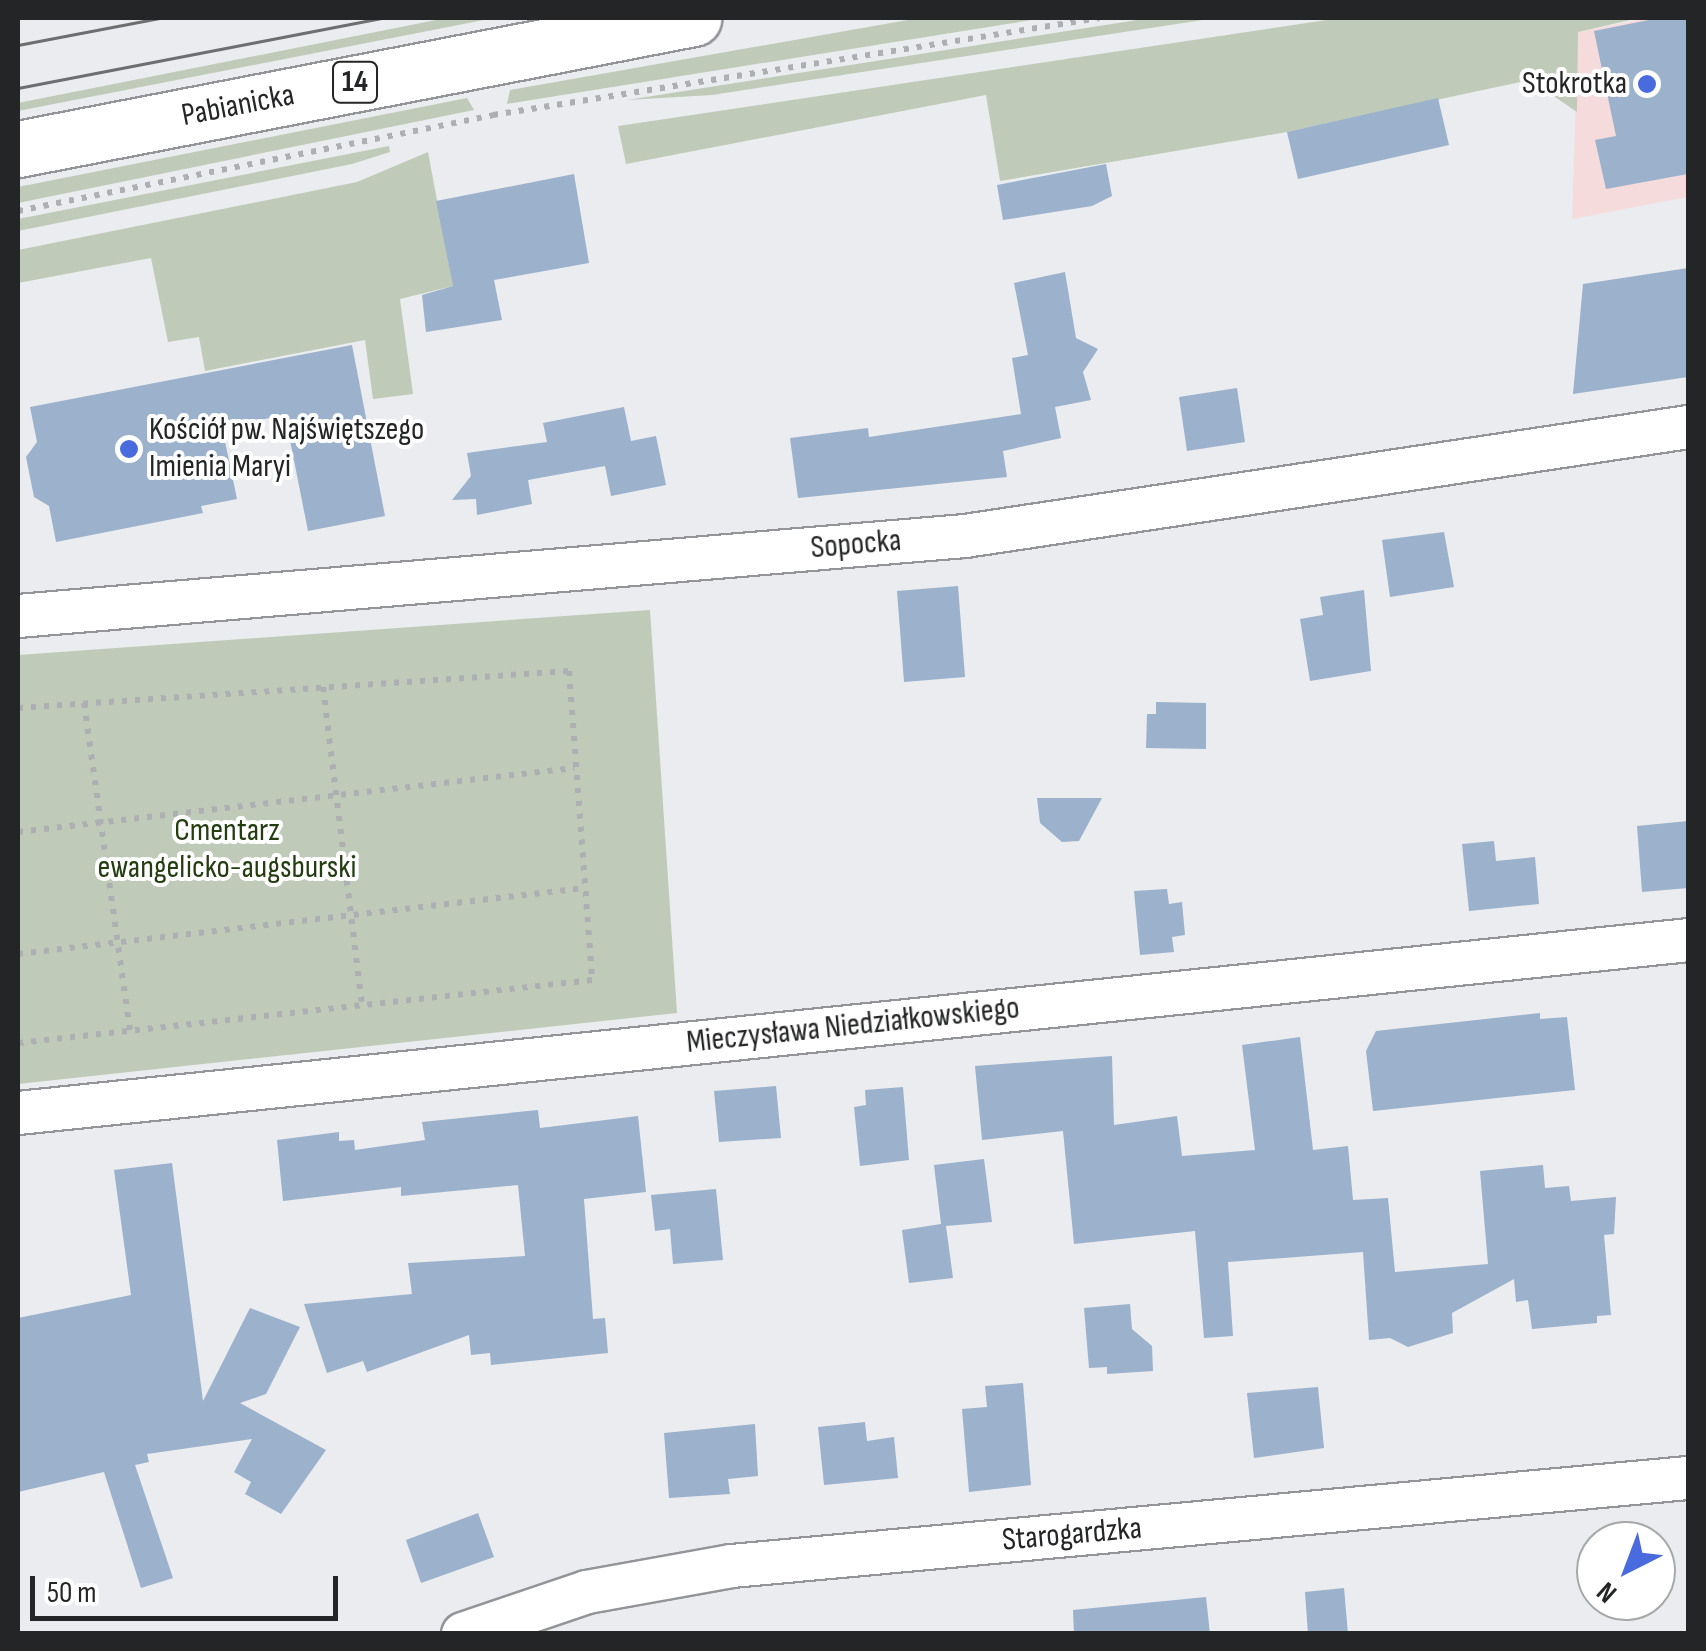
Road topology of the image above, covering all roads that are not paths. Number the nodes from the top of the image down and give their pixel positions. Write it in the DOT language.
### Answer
graph roads {
  1 [pos="693,18"];
  2 [pos="18,149"];
  3 [pos="1688,428"];
  4 [pos="18,616"];
  5 [pos="1688,940"];
  6 [pos="18,1113"];
  7 [pos="1688,1478"];
  8 [pos="463,1634"];
  1 -- 2 [label="main road, Pabianicka / 14"];
  3 -- 4 [label="street, Sopocka"];
  5 -- 6 [label="street, Mieczysława Niedziałkowskiego"];
  7 -- 8 [label="street, Starogardzka"];
}
